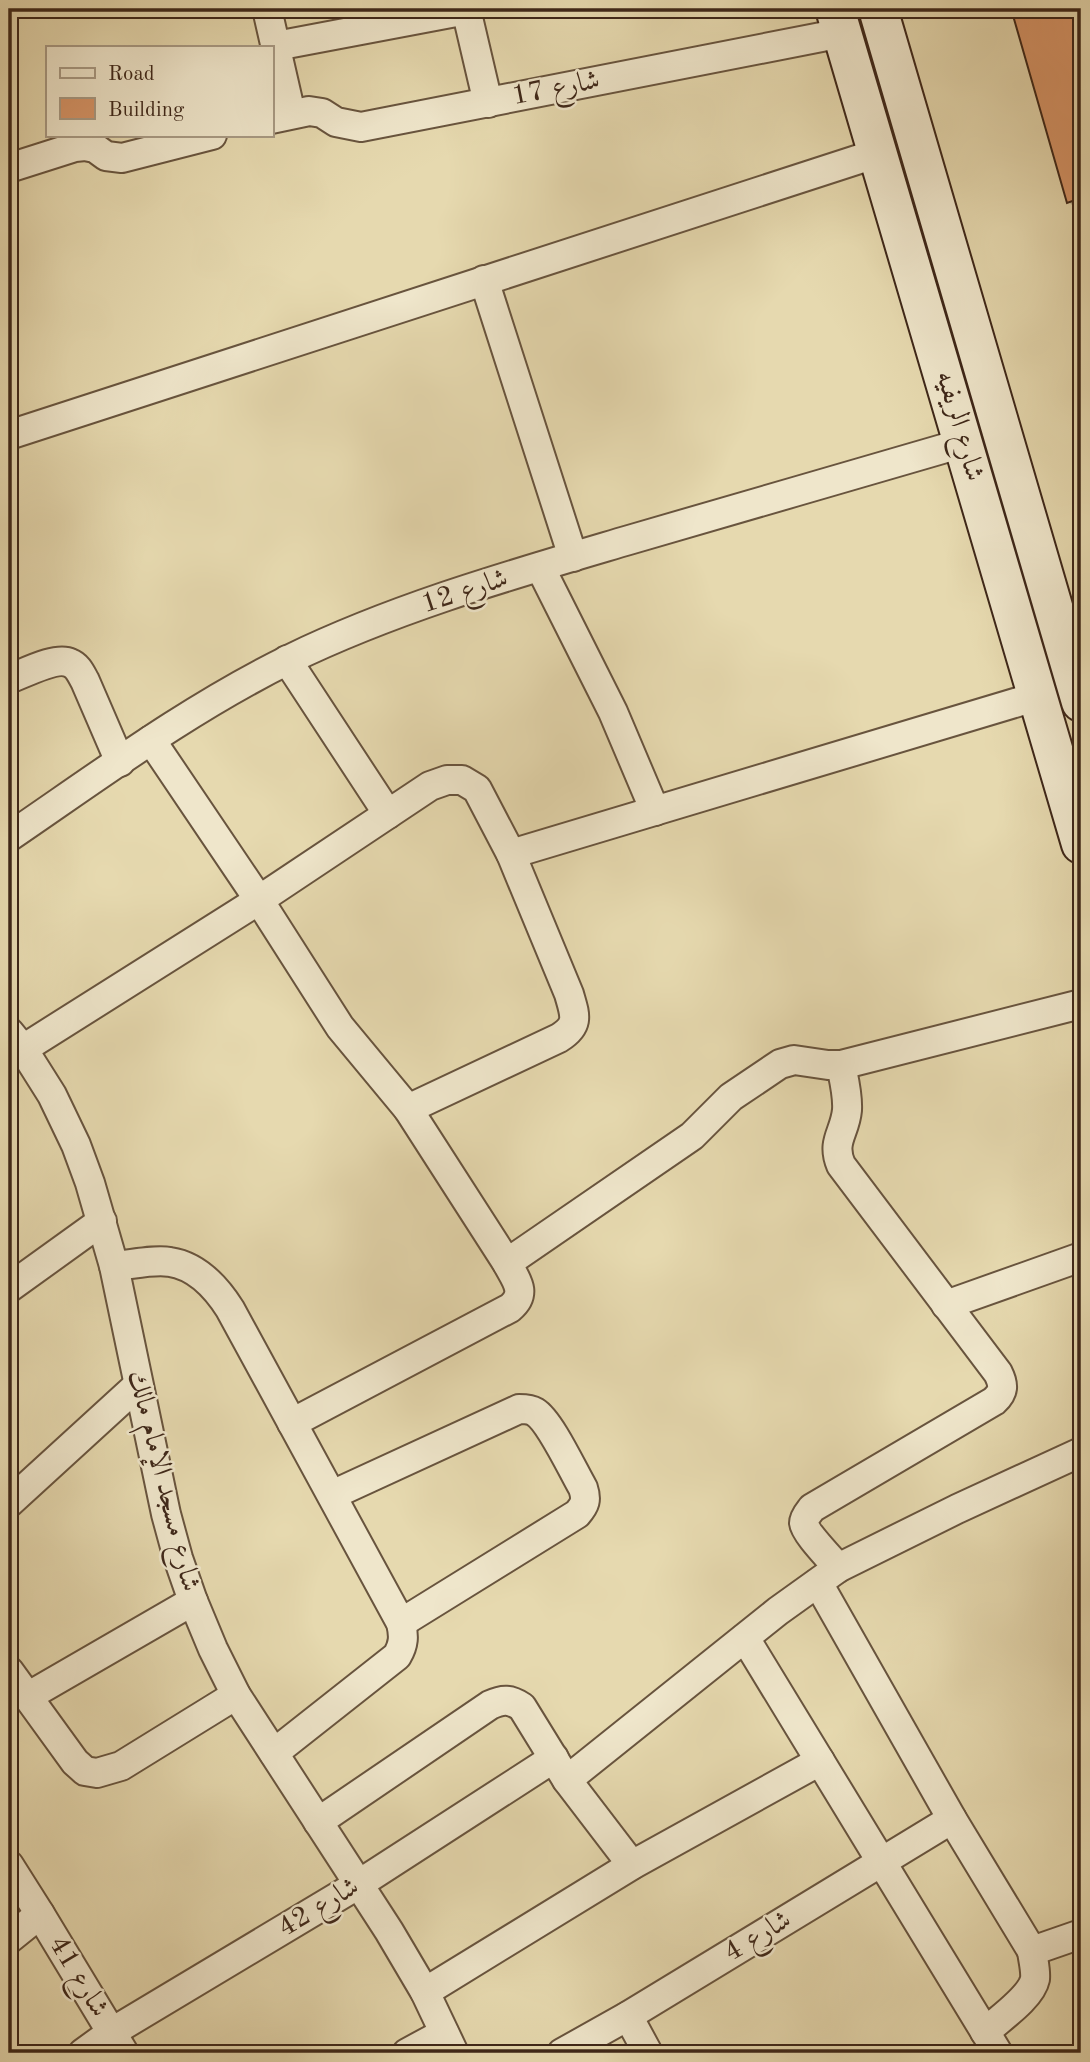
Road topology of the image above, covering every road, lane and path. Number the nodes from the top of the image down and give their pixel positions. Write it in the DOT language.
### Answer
graph roads {
  1 [pos="267,9"];
  2 [pos="468,9"];
  3 [pos="878,9"];
  4 [pos="839,21"];
  5 [pos="276,46"];
  6 [pos="488,103"];
  7 [pos="281,116"];
  8 [pos="208,136"];
  9 [pos="878,153"];
  10 [pos="9,168"];
  11 [pos="484,280"];
  12 [pos="10,429"];
  13 [pos="963,443"];
  14 [pos="573,557"];
  15 [pos="540,567"];
  16 [pos="287,660"];
  17 [pos="9,679"];
  18 [pos="1038,696"];
  19 [pos="1081,702"];
  20 [pos="151,740"];
  21 [pos="120,762"];
  22 [pos="655,811"];
  23 [pos="388,814"];
  24 [pos="9,837"];
  25 [pos="1081,844"];
  26 [pos="511,854"];
  27 [pos="259,900"];
  28 [pos="1081,1004"];
  29 [pos="16,1040"];
  30 [pos="841,1065"];
  31 [pos="408,1109"];
  32 [pos="102,1221"];
  33 [pos="1081,1257"];
  34 [pos="507,1263"];
  35 [pos="114,1266"];
  36 [pos="9,1288"];
  37 [pos="946,1305"];
  38 [pos="138,1385"];
  39 [pos="292,1423"];
  40 [pos="1081,1452"];
  41 [pos="332,1495"];
  42 [pos="9,1503"];
  43 [pos="828,1575"];
  44 [pos="193,1601"];
  45 [pos="401,1623"];
  46 [pos="745,1638"];
  47 [pos="9,1671"];
  48 [pos="236,1695"];
  49 [pos="27,1697"];
  50 [pos="274,1753"];
  51 [pos="820,1761"];
  52 [pos="560,1769"];
  53 [pos="952,1819"];
  54 [pos="318,1822"];
  55 [pos="881,1861"];
  56 [pos="9,1865"];
  57 [pos="632,1865"];
  58 [pos="359,1884"];
  59 [pos="40,1914"];
  60 [pos="1081,1934"];
  61 [pos="9,1939"];
  62 [pos="1032,1951"];
  63 [pos="425,1992"];
  64 [pos="628,2016"];
  65 [pos="991,2042"];
  66 [pos="118,2043"];
  67 [pos="449,2043"];
  68 [pos="83,2053"];
  69 [pos="407,2053"];
  70 [pos="562,2053"];
  71 [pos="648,2053"];
  1 -- 5 [label="street"];
  2 -- 5 [label="street"];
  2 -- 6 [label="street"];
  3 -- 19 [label="street, شارع الريفيه"];
  4 -- 6 [label="street, شارع 17"];
  4 -- 9 [label="street, شارع الريفيه"];
  5 -- 7 [label="street"];
  6 -- 7 [label="street, شارع 17"];
  8 -- 10 [label="street"];
  9 -- 11 [label="street"];
  9 -- 13 [label="street, شارع الريفيه"];
  11 -- 12 [label="street"];
  11 -- 14 [label="street"];
  13 -- 14 [label="street, شارع 12"];
  13 -- 18 [label="street, شارع الريفيه"];
  14 -- 15 [label="street, شارع 12"];
  15 -- 16 [label="street, شارع 12"];
  15 -- 22 [label="street"];
  16 -- 20 [label="street, شارع 12"];
  16 -- 23 [label="street"];
  17 -- 21 [label="street"];
  18 -- 22 [label="street"];
  18 -- 25 [label="street, شارع الريفيه"];
  20 -- 21 [label="street, شارع 12"];
  20 -- 27 [label="street"];
  21 -- 24 [label="street, شارع 12"];
  22 -- 26 [label="street"];
  23 -- 26 [label="street"];
  23 -- 27 [label="street"];
  26 -- 31 [label="street"];
  27 -- 29 [label="street"];
  27 -- 31 [label="street"];
  28 -- 30 [label="street"];
  29 -- 32 [label="street, شارع مسجد الإمام مالك"];
  30 -- 34 [label="street"];
  30 -- 37 [label="street"];
  31 -- 34 [label="street"];
  32 -- 35 [label="street, شارع مسجد الإمام مالك"];
  32 -- 36 [label="street"];
  33 -- 37 [label="street"];
  34 -- 39 [label="street"];
  35 -- 38 [label="street, شارع مسجد الإمام مالك"];
  35 -- 39 [label="street"];
  37 -- 43 [label="street"];
  38 -- 42 [label="street"];
  38 -- 44 [label="street, شارع مسجد الإمام مالك"];
  39 -- 41 [label="street"];
  40 -- 43 [label="street, شارع 42"];
  41 -- 45 [label="street"];
  41 -- 45 [label="street"];
  43 -- 46 [label="street, شارع 42"];
  43 -- 53 [label="street"];
  44 -- 48 [label="street, شارع مسجد الإمام مالك"];
  44 -- 49 [label="street"];
  45 -- 50 [label="street"];
  46 -- 51 [label="street"];
  46 -- 52 [label="street, شارع 42"];
  47 -- 49 [label="street"];
  48 -- 49 [label="street"];
  48 -- 50 [label="street, شارع مسجد الإمام مالك"];
  50 -- 54 [label="street, شارع مسجد الإمام مالك"];
  51 -- 55 [label="street"];
  51 -- 57 [label="street"];
  52 -- 54 [label="street"];
  52 -- 57 [label="street"];
  52 -- 58 [label="street, شارع 42"];
  53 -- 55 [label="street, شارع 4"];
  53 -- 62 [label="street"];
  54 -- 58 [label="street, شارع مسجد الإمام مالك"];
  55 -- 64 [label="street, شارع 4"];
  55 -- 65 [label="street"];
  56 -- 59 [label="street, شارع 41"];
  57 -- 63 [label="street"];
  58 -- 63 [label="street, شارع مسجد الإمام مالك"];
  58 -- 66 [label="street, شارع 42"];
  59 -- 61 [label="street"];
  59 -- 66 [label="street, شارع 41"];
  60 -- 62 [label="street"];
  62 -- 65 [label="street"];
  63 -- 67 [label="street, شارع مسجد الإمام مالك"];
  64 -- 70 [label="street, شارع 4"];
  64 -- 71 [label="street"];
  66 -- 68 [label="street, شارع 42"];
  67 -- 69 [label="street"];
}
